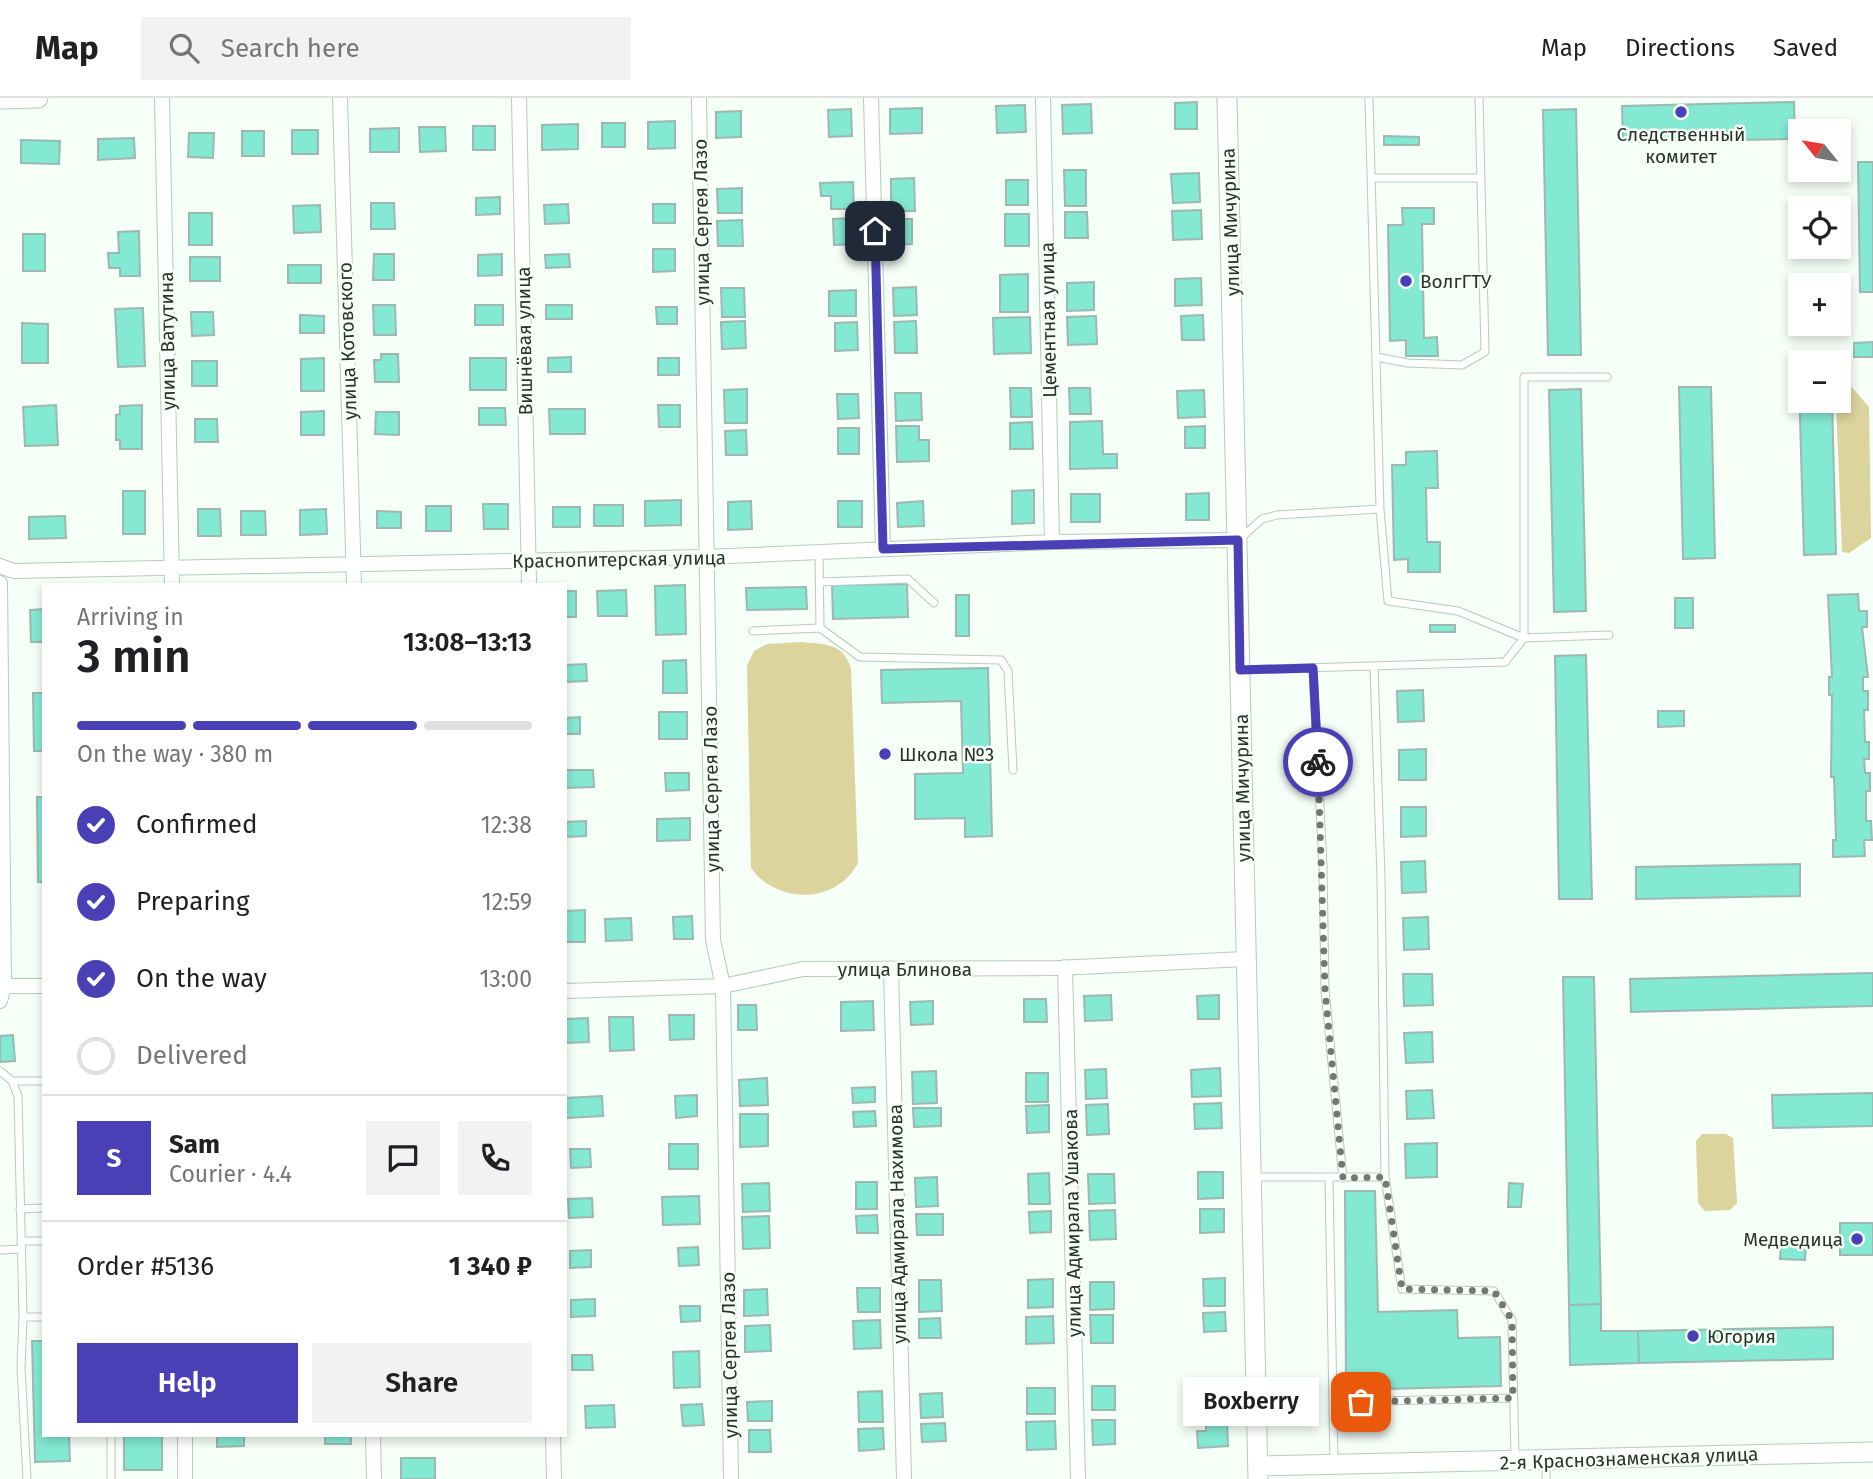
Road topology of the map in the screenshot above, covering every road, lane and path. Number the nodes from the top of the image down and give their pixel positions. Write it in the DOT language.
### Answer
graph roads {
  1 [pos="38,98"];
  2 [pos="162,98"];
  3 [pos="340,98"];
  4 [pos="519,98"];
  5 [pos="699,98"];
  6 [pos="871,98"];
  7 [pos="1043,98"];
  8 [pos="1227,98"];
  9 [pos="1369,98"];
  10 [pos="1479,98"];
  11 [pos="0,99"];
  12 [pos="1371,178"];
  13 [pos="1481,178"];
  14 [pos="1376,357"];
  15 [pos="1606,377"];
  16 [pos="1380,509"];
  17 [pos="1238,539"];
  18 [pos="1052,542"];
  19 [pos="883,549"];
  20 [pos="819,553"];
  21 [pos="706,557"];
  22 [pos="529,561"];
  23 [pos="353,564"];
  24 [pos="0,566"];
  25 [pos="172,567"];
  26 [pos="820,582"];
  27 [pos="0,583"];
  28 [pos="172,583"];
  29 [pos="354,583"];
  30 [pos="529,583"];
  31 [pos="934,603"];
  32 [pos="820,628"];
  33 [pos="753,631"];
  34 [pos="1609,635"];
  35 [pos="1524,638"];
  36 [pos="1374,666"];
  37 [pos="1313,668"];
  38 [pos="1240,670"];
  39 [pos="1013,770"];
  40 [pos="1245,959"];
  41 [pos="1065,967"];
  42 [pos="891,970"];
  43 [pos="5,986"];
  44 [pos="42,986"];
  45 [pos="723,986"];
  46 [pos="567,990"];
  47 [pos="0,1001"];
  48 [pos="0,1071"];
  49 [pos="12,1081"];
  50 [pos="42,1081"];
  51 [pos="1252,1177"];
  52 [pos="1385,1177"];
  53 [pos="1329,1178"];
  54 [pos="1343,1178"];
  55 [pos="42,1208"];
  56 [pos="20,1209"];
  57 [pos="42,1241"];
  58 [pos="21,1245"];
  59 [pos="0,1250"];
  60 [pos="23,1317"];
  61 [pos="42,1317"];
  62 [pos="1513,1398"];
  63 [pos="1335,1402"];
  64 [pos="111,1437"];
  65 [pos="185,1437"];
  66 [pos="373,1437"];
  67 [pos="553,1437"];
  68 [pos="1873,1452"];
  69 [pos="1515,1461"];
  70 [pos="1334,1465"];
  71 [pos="1546,1470"];
  72 [pos="1258,1473"];
  73 [pos="27,1479"];
  74 [pos="111,1479"];
  75 [pos="186,1479"];
  76 [pos="373,1479"];
  77 [pos="554,1479"];
  78 [pos="731,1479"];
  79 [pos="904,1479"];
  80 [pos="1078,1479"];
  1 -- 11 [label="street"];
  2 -- 25 [label="street, улица Ватутина"];
  3 -- 23 [label="street, улица Котовского"];
  4 -- 22 [label="street, Вишнёвая улица"];
  5 -- 21 [label="street, улица Сергея Лазо"];
  6 -- 19 [label="street"];
  7 -- 18 [label="street, Цементная улица"];
  8 -- 17 [label="street, улица Мичурина"];
  9 -- 12 [label="lane"];
  10 -- 13 [label="lane"];
  12 -- 13 [label="lane"];
  12 -- 14 [label="lane"];
  13 -- 14 [label="lane"];
  14 -- 16 [label="lane"];
  15 -- 35 [label="lane"];
  16 -- 17 [label="lane"];
  16 -- 35 [label="lane"];
  17 -- 18 [label="street, Краснопитерская улица"];
  17 -- 38 [label="street, улица Мичурина"];
  18 -- 19 [label="street, Краснопитерская улица"];
  19 -- 20 [label="street, Краснопитерская улица"];
  20 -- 21 [label="street, Краснопитерская улица"];
  20 -- 26 [label="lane"];
  21 -- 22 [label="street, Краснопитерская улица"];
  21 -- 45 [label="street, улица Сергея Лазо"];
  22 -- 23 [label="street, Краснопитерская улица"];
  22 -- 30 [label="street, Вишнёвая улица"];
  23 -- 25 [label="street, Краснопитерская улица"];
  23 -- 29 [label="street, улица Котовского"];
  24 -- 25 [label="street, Краснопитерская улица"];
  25 -- 28 [label="street, улица Ватутина"];
  26 -- 31 [label="lane"];
  26 -- 32 [label="lane"];
  27 -- 43 [label="street"];
  32 -- 33 [label="lane"];
  32 -- 39 [label="lane"];
  34 -- 35 [label="lane"];
  35 -- 36 [label="lane"];
  36 -- 37 [label="lane"];
  36 -- 52 [label="lane"];
  37 -- 38 [label="lane"];
  37 -- 54 [label="lane"];
  38 -- 40 [label="street, улица Мичурина"];
  40 -- 41 [label="street, улица Блинова"];
  40 -- 51 [label="street, улица Мичурина"];
  41 -- 42 [label="street, улица Блинова"];
  41 -- 80 [label="street, улица Адмирала Ушакова"];
  42 -- 45 [label="street, улица Блинова"];
  42 -- 79 [label="street, улица Адмирала Нахимова"];
  43 -- 44 [label="street"];
  43 -- 47 [label="street"];
  45 -- 46 [label="street, улица Блинова"];
  45 -- 78 [label="street, улица Сергея Лазо"];
  48 -- 49 [label="lane"];
  49 -- 50 [label="lane"];
  49 -- 56 [label="lane"];
  51 -- 53 [label="lane"];
  51 -- 72 [label="street, улица Мичурина"];
  52 -- 54 [label="lane"];
  52 -- 62 [label="lane"];
  53 -- 54 [label="lane"];
  53 -- 63 [label="lane"];
  55 -- 56 [label="lane"];
  56 -- 58 [label="lane"];
  57 -- 58 [label="lane"];
  58 -- 59 [label="lane"];
  58 -- 60 [label="lane"];
  60 -- 61 [label="lane"];
  60 -- 73 [label="lane"];
  62 -- 63 [label="lane"];
  62 -- 69 [label="lane"];
  63 -- 70 [label="lane"];
  64 -- 74 [label="lane"];
  65 -- 75 [label="street"];
  66 -- 76 [label="street"];
  67 -- 77 [label="street"];
  68 -- 71 [label="street, 2-я Краснознаменская улица"];
  69 -- 70 [label="street, 2-я Краснознаменская улица"];
  69 -- 71 [label="street, 2-я Краснознаменская улица"];
  70 -- 72 [label="street, 2-я Краснознаменская улица"];
}
